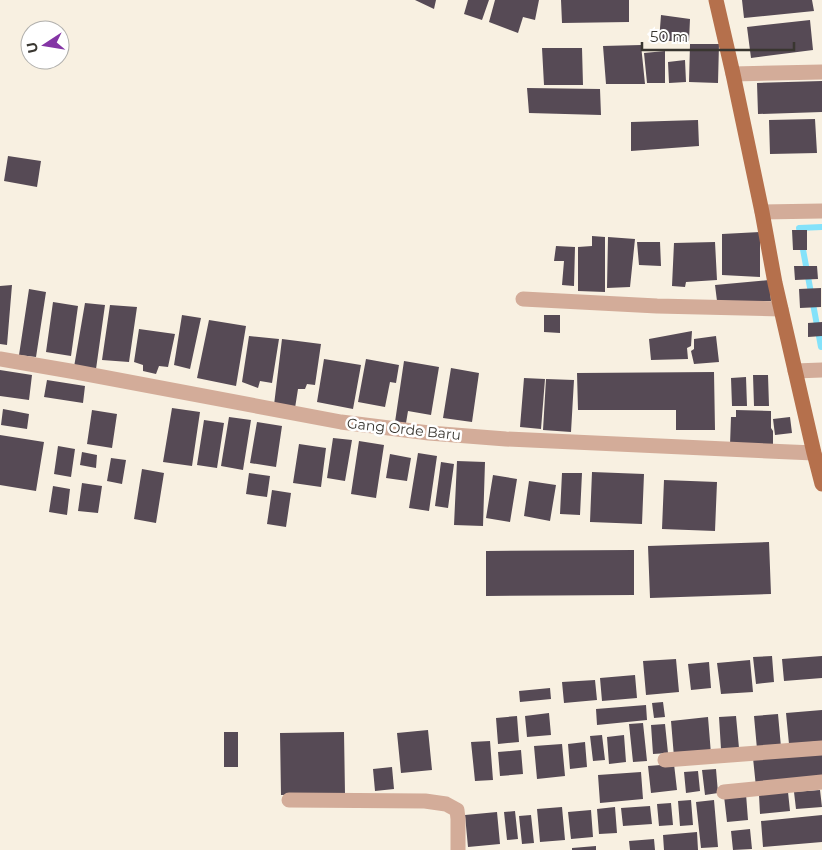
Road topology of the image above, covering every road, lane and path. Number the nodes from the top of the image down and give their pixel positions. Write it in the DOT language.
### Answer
graph roads {
  1 [pos="716,0"];
  2 [pos="822,72"];
  3 [pos="733,74"];
  4 [pos="822,211"];
  5 [pos="762,212"];
  6 [pos="524,299"];
  7 [pos="782,309"];
  8 [pos="0,360"];
  9 [pos="822,370"];
  10 [pos="795,371"];
  11 [pos="814,453"];
  12 [pos="822,484"];
  13 [pos="822,748"];
  14 [pos="665,760"];
  15 [pos="822,782"];
  16 [pos="724,792"];
  17 [pos="289,800"];
  18 [pos="458,850"];
  1 -- 3 [label="main road"];
  2 -- 3 [label="street"];
  3 -- 5 [label="main road"];
  4 -- 5 [label="street"];
  5 -- 7 [label="main road"];
  6 -- 7 [label="street"];
  7 -- 10 [label="main road"];
  8 -- 11 [label="street, Gang Orde Baru"];
  9 -- 10 [label="street"];
  10 -- 11 [label="main road"];
  11 -- 12 [label="main road"];
  13 -- 14 [label="street"];
  15 -- 16 [label="street"];
  17 -- 18 [label="street"];
}
